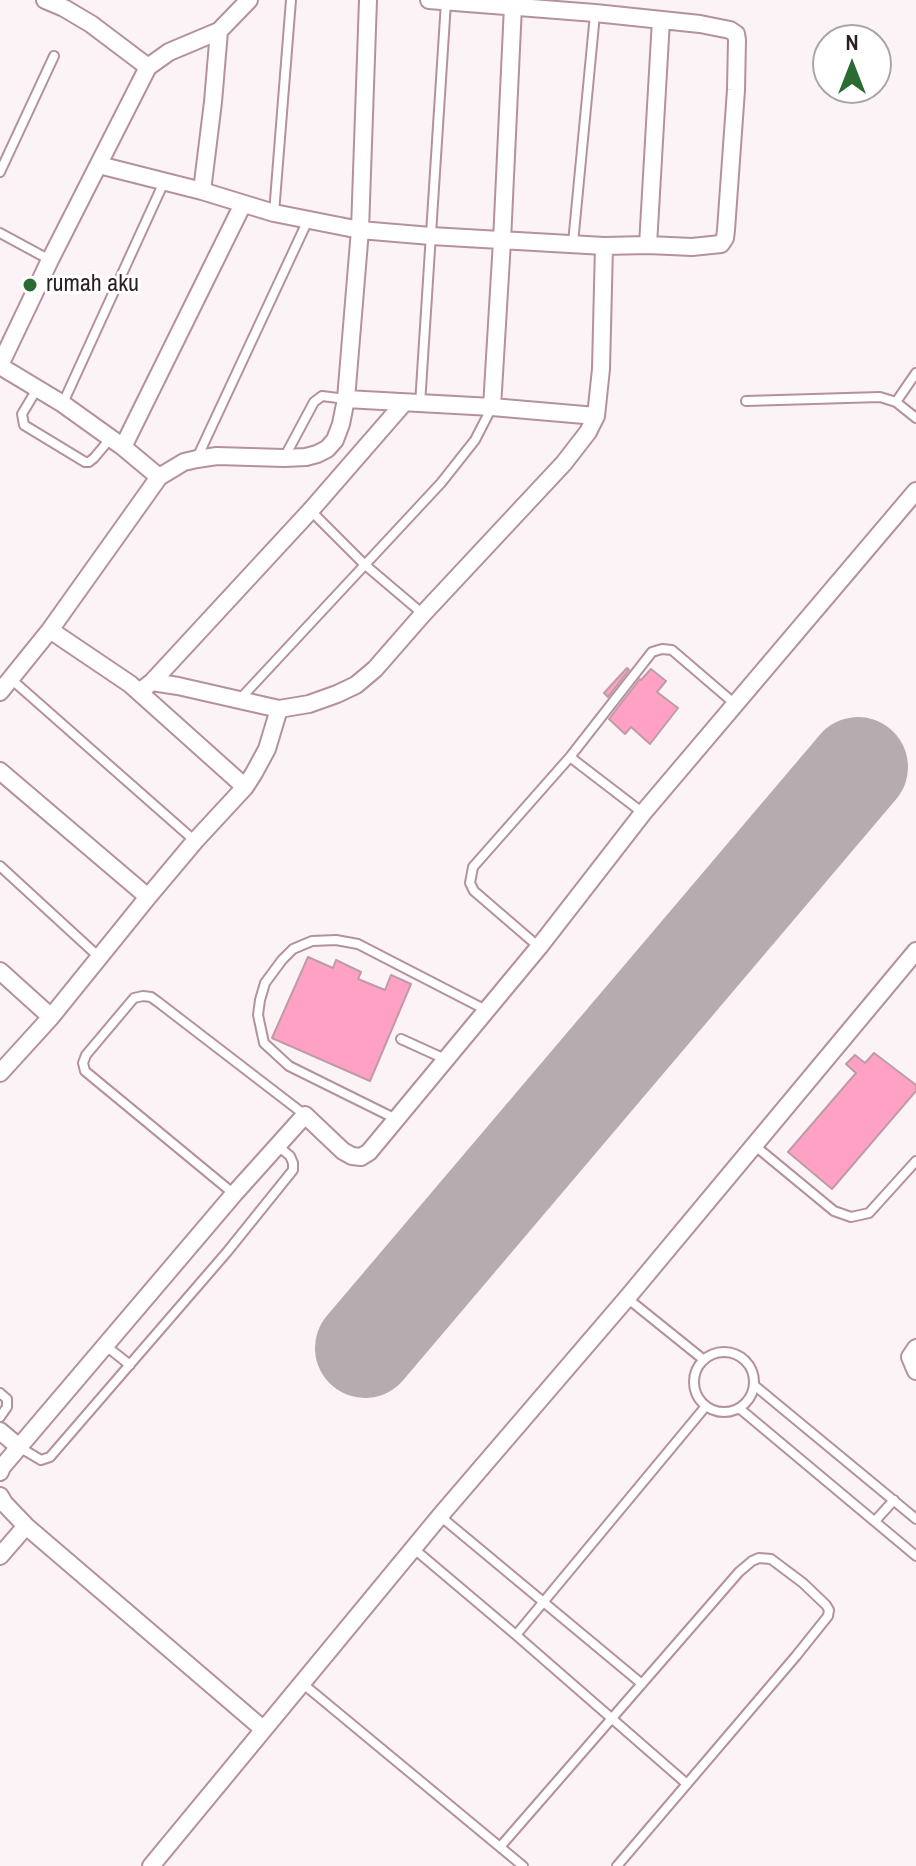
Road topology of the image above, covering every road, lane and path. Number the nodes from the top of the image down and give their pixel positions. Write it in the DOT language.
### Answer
graph roads {
  1 [pos="45,0"];
  2 [pos="249,0"];
  3 [pos="291,0"];
  4 [pos="368,0"];
  5 [pos="429,0"];
  6 [pos="446,1"];
  7 [pos="488,2"];
  8 [pos="513,6"];
  9 [pos="595,13"];
  10 [pos="661,20"];
  11 [pos="219,31"];
  12 [pos="54,56"];
  13 [pos="148,67"];
  14 [pos="99,165"];
  15 [pos="0,172"];
  16 [pos="164,182"];
  17 [pos="202,191"];
  18 [pos="243,204"];
  19 [pos="274,213"];
  20 [pos="308,219"];
  21 [pos="360,230"];
  22 [pos="0,233"];
  23 [pos="431,236"];
  24 [pos="502,241"];
  25 [pos="573,243"];
  26 [pos="648,245"];
  27 [pos="604,246"];
  28 [pos="50,260"];
  29 [pos="0,365"];
  30 [pos="916,373"];
  31 [pos="37,389"];
  32 [pos="346,399"];
  33 [pos="746,401"];
  34 [pos="896,402"];
  35 [pos="63,404"];
  36 [pos="412,404"];
  37 [pos="492,407"];
  38 [pos="596,416"];
  39 [pos="916,418"];
  40 [pos="117,442"];
  41 [pos="284,458"];
  42 [pos="197,459"];
  43 [pos="159,477"];
  44 [pos="916,491"];
  45 [pos="311,510"];
  46 [pos="364,564"];
  47 [pos="423,614"];
  48 [pos="50,630"];
  49 [pos="146,687"];
  50 [pos="3,688"];
  51 [pos="240,699"];
  52 [pos="736,704"];
  53 [pos="279,709"];
  54 [pos="570,757"];
  55 [pos="0,771"];
  56 [pos="245,787"];
  57 [pos="643,813"];
  58 [pos="195,841"];
  59 [pos="0,866"];
  60 [pos="148,897"];
  61 [pos="539,947"];
  62 [pos="916,951"];
  63 [pos="99,957"];
  64 [pos="0,971"];
  65 [pos="486,1010"];
  66 [pos="51,1017"];
  67 [pos="401,1039"];
  68 [pos="446,1059"];
  69 [pos="1,1070"];
  70 [pos="305,1115"];
  71 [pos="396,1119"];
  72 [pos="754,1145"];
  73 [pos="277,1146"];
  74 [pos="916,1161"];
  75 [pos="234,1194"];
  76 [pos="627,1298"];
  77 [pos="106,1346"];
  78 [pos="916,1348"];
  79 [pos="704,1360"];
  80 [pos="130,1365"];
  81 [pos="916,1371"];
  82 [pos="754,1385"];
  83 [pos="0,1393"];
  84 [pos="706,1406"];
  85 [pos="739,1408"];
  86 [pos="0,1417"];
  87 [pos="0,1431"];
  88 [pos="19,1447"];
  89 [pos="0,1472"];
  90 [pos="0,1496"];
  91 [pos="894,1500"];
  92 [pos="440,1516"];
  93 [pos="916,1519"];
  94 [pos="875,1521"];
  95 [pos="26,1526"];
  96 [pos="413,1548"];
  97 [pos="0,1556"];
  98 [pos="916,1556"];
  99 [pos="544,1602"];
  100 [pos="516,1635"];
  101 [pos="302,1683"];
  102 [pos="642,1684"];
  103 [pos="612,1719"];
  104 [pos="263,1729"];
  105 [pos="687,1784"];
  106 [pos="500,1847"];
  107 [pos="151,1866"];
  108 [pos="523,1866"];
  109 [pos="617,1866"];
  1 -- 13 [label="street"];
  2 -- 11 [label="street"];
  3 -- 19 [label="lane"];
  4 -- 21 [label="street"];
  5 -- 6 [label="street"];
  6 -- 7 [label="street"];
  6 -- 23 [label="lane"];
  7 -- 8 [label="street"];
  8 -- 9 [label="street"];
  8 -- 24 [label="street"];
  9 -- 10 [label="street"];
  9 -- 25 [label="lane"];
  10 -- 26 [label="street"];
  10 -- 26 [label="street"];
  11 -- 13 [label="street"];
  11 -- 17 [label="street"];
  12 -- 15 [label="lane"];
  13 -- 14 [label="street"];
  14 -- 16 [label="street"];
  14 -- 28 [label="street"];
  16 -- 17 [label="street"];
  16 -- 35 [label="lane"];
  17 -- 18 [label="street"];
  18 -- 19 [label="street"];
  18 -- 40 [label="street"];
  19 -- 20 [label="street"];
  20 -- 21 [label="street"];
  20 -- 42 [label="lane"];
  21 -- 23 [label="street"];
  21 -- 32 [label="street"];
  22 -- 28 [label="lane"];
  23 -- 24 [label="street"];
  23 -- 36 [label="lane"];
  24 -- 25 [label="street"];
  24 -- 37 [label="street"];
  25 -- 27 [label="street"];
  26 -- 27 [label="street"];
  27 -- 38 [label="street"];
  28 -- 29 [label="street"];
  29 -- 31 [label="street"];
  30 -- 34 [label="lane"];
  31 -- 35 [label="street"];
  31 -- 40 [label="lane"];
  32 -- 36 [label="street"];
  32 -- 41 [label="lane"];
  32 -- 41 [label="street"];
  33 -- 34 [label="lane"];
  34 -- 39 [label="lane"];
  35 -- 40 [label="street"];
  36 -- 37 [label="street"];
  36 -- 45 [label="street"];
  37 -- 38 [label="street"];
  37 -- 46 [label="lane"];
  38 -- 47 [label="street"];
  40 -- 43 [label="street"];
  41 -- 42 [label="street"];
  42 -- 43 [label="street"];
  43 -- 48 [label="street"];
  44 -- 52 [label="street"];
  45 -- 46 [label="lane"];
  45 -- 49 [label="street"];
  46 -- 47 [label="lane"];
  46 -- 51 [label="lane"];
  47 -- 53 [label="street"];
  48 -- 49 [label="street"];
  48 -- 50 [label="street"];
  49 -- 51 [label="street"];
  49 -- 56 [label="street"];
  50 -- 58 [label="lane"];
  51 -- 53 [label="street"];
  52 -- 54 [label="lane"];
  52 -- 57 [label="street"];
  53 -- 56 [label="street"];
  54 -- 57 [label="lane"];
  54 -- 61 [label="lane"];
  55 -- 60 [label="street"];
  56 -- 58 [label="street"];
  57 -- 61 [label="street"];
  58 -- 60 [label="street"];
  59 -- 63 [label="lane"];
  60 -- 63 [label="street"];
  61 -- 65 [label="street"];
  62 -- 72 [label="street"];
  63 -- 66 [label="street"];
  64 -- 66 [label="street"];
  65 -- 68 [label="street"];
  65 -- 71 [label="lane"];
  66 -- 69 [label="street"];
  67 -- 68 [label="lane"];
  68 -- 71 [label="street"];
  70 -- 71 [label="street"];
  70 -- 73 [label="street"];
  70 -- 75 [label="lane"];
  72 -- 74 [label="lane"];
  72 -- 76 [label="street"];
  73 -- 75 [label="street"];
  73 -- 80 [label="lane"];
  75 -- 77 [label="street"];
  76 -- 79 [label="lane"];
  76 -- 92 [label="street"];
  77 -- 80 [label="lane"];
  77 -- 88 [label="street"];
  78 -- 81 [label="street"];
  79 -- 82 [label="lane"];
  79 -- 84 [label="lane"];
  80 -- 88 [label="lane"];
  82 -- 85 [label="lane"];
  82 -- 91 [label="lane"];
  83 -- 86 [label="lane"];
  84 -- 85 [label="lane"];
  84 -- 99 [label="lane"];
  85 -- 94 [label="lane"];
  87 -- 88 [label="street"];
  88 -- 89 [label="street"];
  90 -- 95 [label="street"];
  91 -- 93 [label="lane"];
  91 -- 94 [label="lane"];
  92 -- 96 [label="street"];
  92 -- 99 [label="lane"];
  94 -- 98 [label="lane"];
  95 -- 97 [label="street"];
  95 -- 104 [label="street"];
  96 -- 100 [label="lane"];
  96 -- 101 [label="street"];
  99 -- 100 [label="lane"];
  99 -- 102 [label="lane"];
  100 -- 103 [label="lane"];
  101 -- 104 [label="street"];
  101 -- 106 [label="lane"];
  102 -- 103 [label="lane"];
  102 -- 105 [label="lane"];
  103 -- 105 [label="lane"];
  103 -- 106 [label="lane"];
  104 -- 107 [label="street"];
  105 -- 109 [label="lane"];
  106 -- 108 [label="lane"];
}
